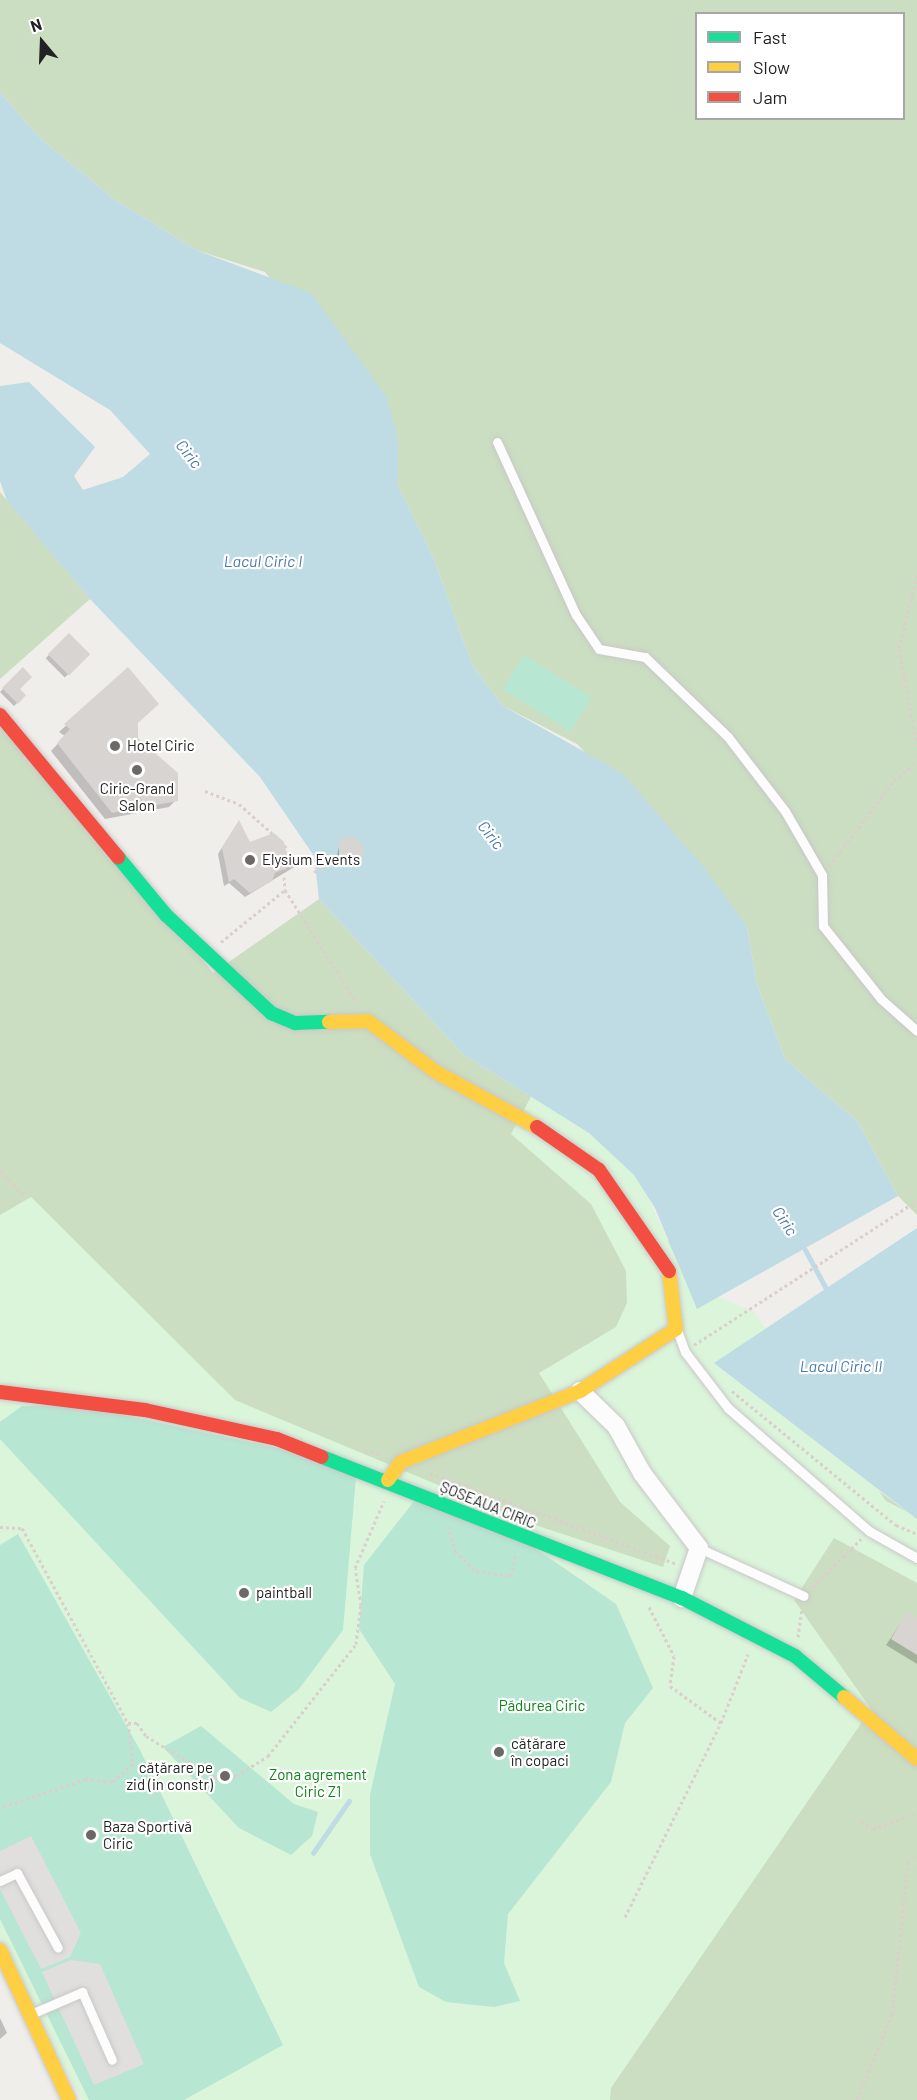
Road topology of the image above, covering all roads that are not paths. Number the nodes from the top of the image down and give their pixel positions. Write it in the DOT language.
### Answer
graph roads {
  1 [pos="497,442"];
  2 [pos="0,715"];
  3 [pos="917,1030"];
  4 [pos="676,1329"];
  5 [pos="580,1391"];
  6 [pos="0,1392"];
  7 [pos="388,1480"];
  8 [pos="699,1548"];
  9 [pos="917,1558"];
  10 [pos="804,1596"];
  11 [pos="682,1598"];
  12 [pos="917,1760"];
  13 [pos="0,1881"];
  14 [pos="58,1948"];
  15 [pos="0,1950"];
  16 [pos="31,2014"];
  17 [pos="112,2060"];
  18 [pos="69,2100"];
  1 -- 3 [label="lane"];
  2 -- 4 [label="street"];
  4 -- 5 [label="street"];
  4 -- 9 [label="lane"];
  5 -- 7 [label="street"];
  5 -- 8 [label="street"];
  6 -- 7 [label="street, ȘOSEAUA CIRIC"];
  7 -- 11 [label="street, ȘOSEAUA CIRIC"];
  8 -- 10 [label="lane"];
  8 -- 11 [label="street"];
  11 -- 12 [label="street, ȘOSEAUA CIRIC"];
  13 -- 14 [label="lane"];
  15 -- 16 [label="street"];
  16 -- 17 [label="lane"];
  16 -- 18 [label="street"];
}
